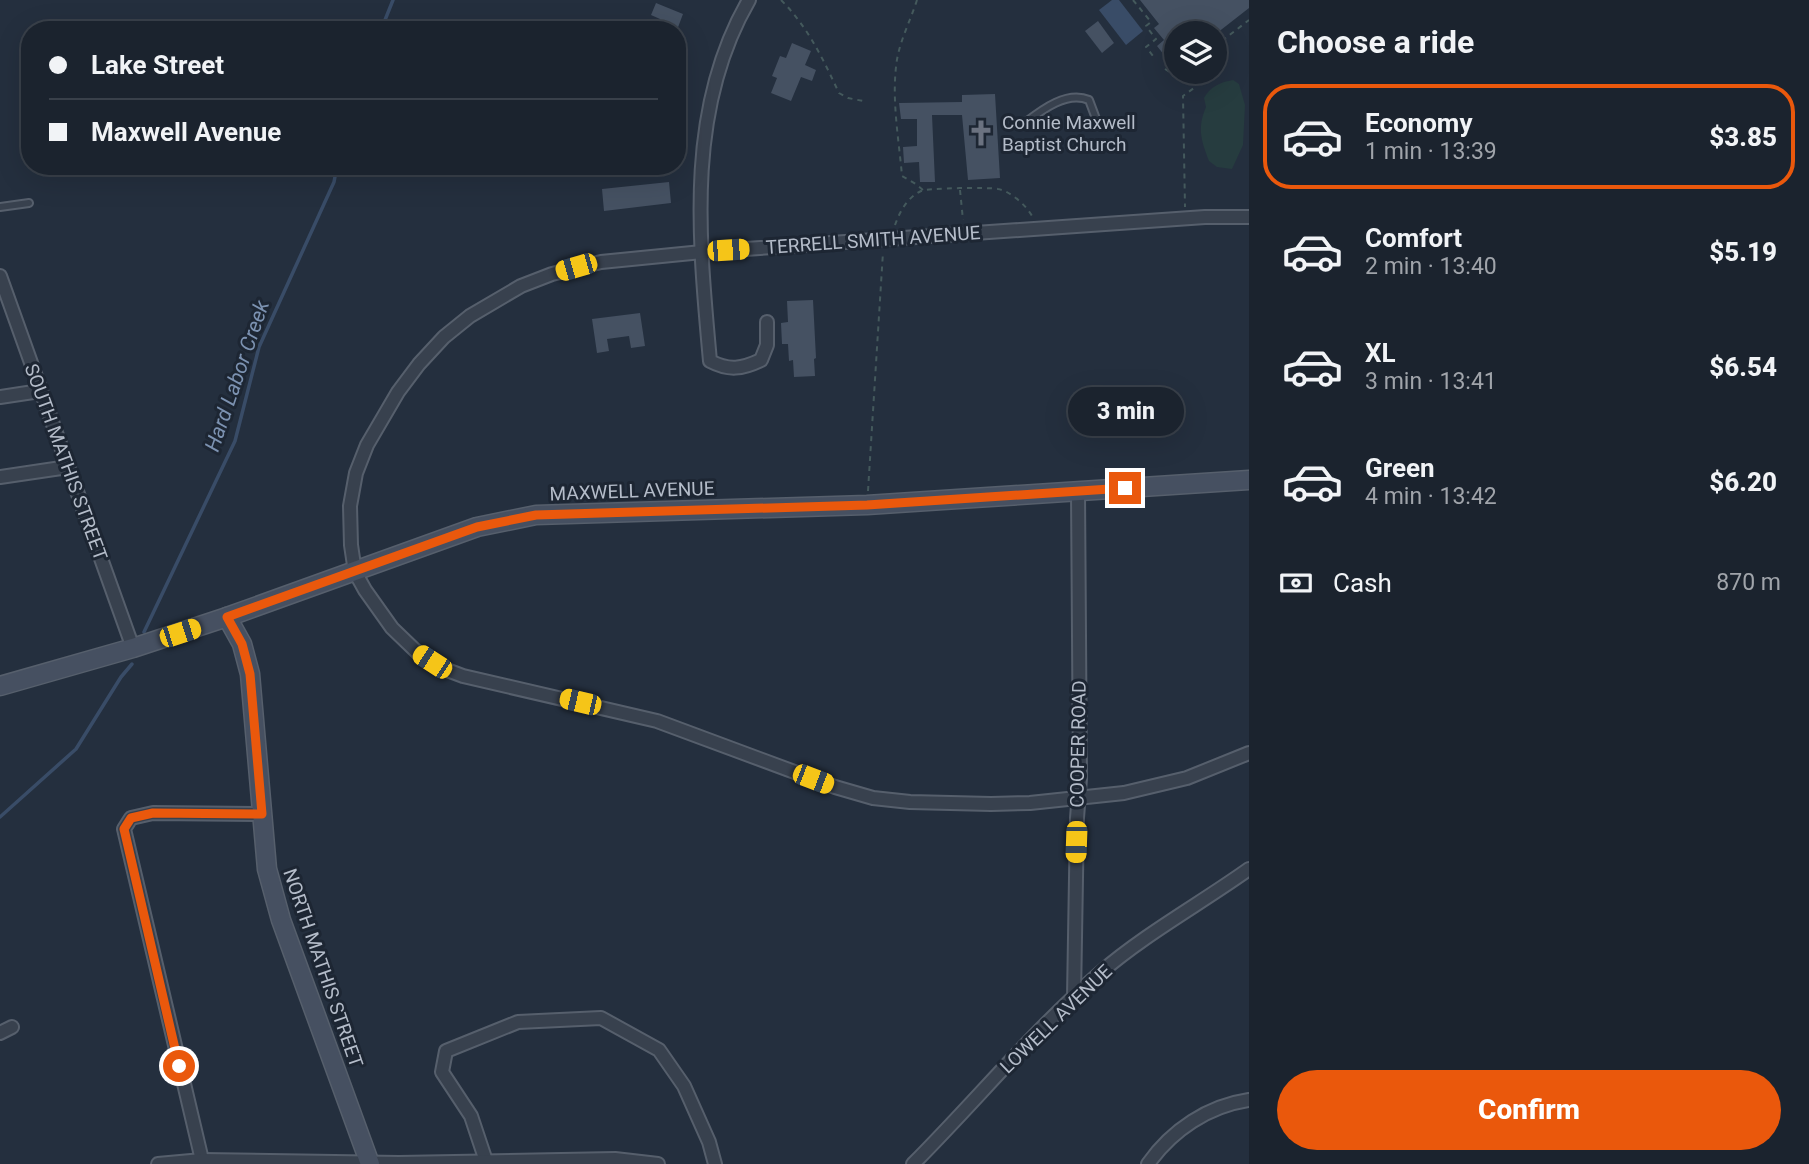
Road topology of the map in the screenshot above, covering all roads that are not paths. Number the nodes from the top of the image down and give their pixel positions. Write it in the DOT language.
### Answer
graph roads {
  1 [pos="749,0"];
  2 [pos="1026,122"];
  3 [pos="1098,124"];
  4 [pos="29,203"];
  5 [pos="0,207"];
  6 [pos="1249,217"];
  7 [pos="702,252"];
  8 [pos="0,276"];
  9 [pos="767,322"];
  10 [pos="40,391"];
  11 [pos="0,397"];
  12 [pos="68,467"];
  13 [pos="0,477"];
  14 [pos="1249,480"];
  15 [pos="1078,492"];
  16 [pos="355,572"];
  17 [pos="227,617"];
  18 [pos="133,648"];
  19 [pos="0,686"];
  20 [pos="1249,753"];
  21 [pos="1078,798"];
  22 [pos="262,814"];
  23 [pos="1249,869"];
  24 [pos="1074,997"];
  25 [pos="1249,1100"];
  26 [pos="202,1160"];
  27 [pos="486,1161"];
  28 [pos="369,1163"];
  29 [pos="158,1164"];
  30 [pos="658,1164"];
  31 [pos="715,1164"];
  32 [pos="913,1164"];
  33 [pos="1148,1164"];
  1 -- 7 [label="street"];
  2 -- 3 [label="lane"];
  4 -- 5 [label="lane"];
  6 -- 7 [label="street, TERRELL SMITH AVENUE"];
  7 -- 9 [label="street"];
  7 -- 16 [label="street, TERRELL SMITH AVENUE"];
  8 -- 10 [label="street, SOUTH MATHIS STREET"];
  10 -- 11 [label="street"];
  10 -- 12 [label="street, SOUTH MATHIS STREET"];
  12 -- 13 [label="street"];
  12 -- 18 [label="street, SOUTH MATHIS STREET"];
  14 -- 15 [label="main road, MAXWELL AVENUE"];
  15 -- 16 [label="main road, MAXWELL AVENUE"];
  15 -- 21 [label="street, COOPER ROAD"];
  16 -- 17 [label="main road, MAXWELL AVENUE"];
  16 -- 21 [label="street"];
  17 -- 18 [label="main road, MAXWELL AVENUE"];
  17 -- 22 [label="main road, NORTH MATHIS STREET"];
  18 -- 19 [label="main road, MAXWELL AVENUE"];
  20 -- 21 [label="street"];
  21 -- 24 [label="street, COOPER ROAD"];
  22 -- 26 [label="street"];
  22 -- 28 [label="main road, NORTH MATHIS STREET"];
  23 -- 24 [label="street, LOWELL AVENUE"];
  24 -- 32 [label="street, LOWELL AVENUE"];
  25 -- 33 [label="street"];
  26 -- 28 [label="street"];
  26 -- 29 [label="street"];
  27 -- 28 [label="street"];
  27 -- 30 [label="street"];
  27 -- 31 [label="street"];
}
